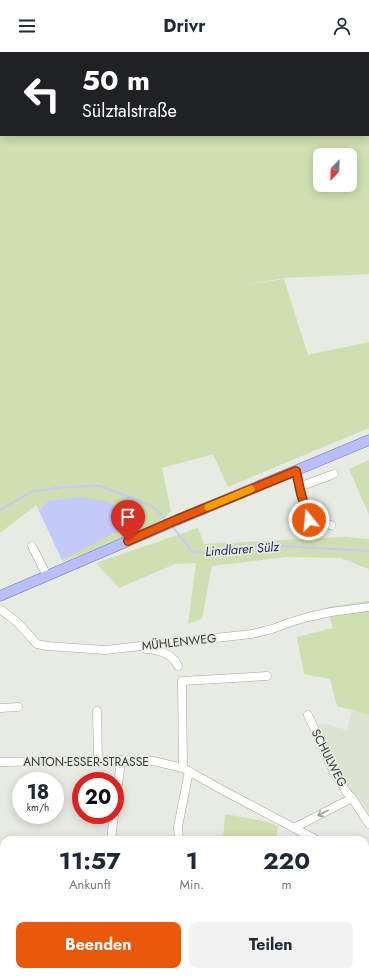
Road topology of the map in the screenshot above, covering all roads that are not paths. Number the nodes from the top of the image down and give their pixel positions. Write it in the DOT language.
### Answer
graph roads {
  1 [pos="369,440"];
  2 [pos="296,471"];
  3 [pos="334,474"];
  4 [pos="299,487"];
  5 [pos="331,525"];
  6 [pos="32,546"];
  7 [pos="47,576"];
  8 [pos="0,596"];
  9 [pos="369,607"];
  10 [pos="0,609"];
  11 [pos="139,646"];
  12 [pos="178,666"];
  13 [pos="268,676"];
  14 [pos="18,707"];
  15 [pos="0,708"];
  16 [pos="97,711"];
  17 [pos="308,716"];
  18 [pos="98,760"];
  19 [pos="121,760"];
  20 [pos="0,762"];
  21 [pos="186,770"];
  22 [pos="120,772"];
  23 [pos="352,798"];
  24 [pos="113,824"];
  25 [pos="369,824"];
  26 [pos="298,833"];
  27 [pos="111,836"];
  28 [pos="179,836"];
  1 -- 2 [label="main road"];
  2 -- 4 [label="street"];
  2 -- 7 [label="main road"];
  3 -- 4 [label="street"];
  4 -- 5 [label="street"];
  6 -- 7 [label="street"];
  7 -- 8 [label="main road"];
  9 -- 11 [label="street, MÜHLENWEG"];
  10 -- 11 [label="street, MÜHLENWEG"];
  11 -- 12 [label="street"];
  13 -- 21 [label="street"];
  14 -- 15 [label="street"];
  16 -- 18 [label="street"];
  17 -- 23 [label="street, SCHULWEG"];
  18 -- 19 [label="street, ANTON-ESSER-STRASSE"];
  18 -- 20 [label="street, ANTON-ESSER-STRASSE"];
  19 -- 21 [label="street, ANTON-ESSER-STRASSE"];
  19 -- 22 [label="street"];
  21 -- 26 [label="street, ANTON-ESSER-STRASSE"];
  21 -- 28 [label="street"];
  23 -- 25 [label="street, SCHULWEG"];
  23 -- 26 [label="street, SCHULWEG, one-way"];
  24 -- 27 [label="street"];
}
